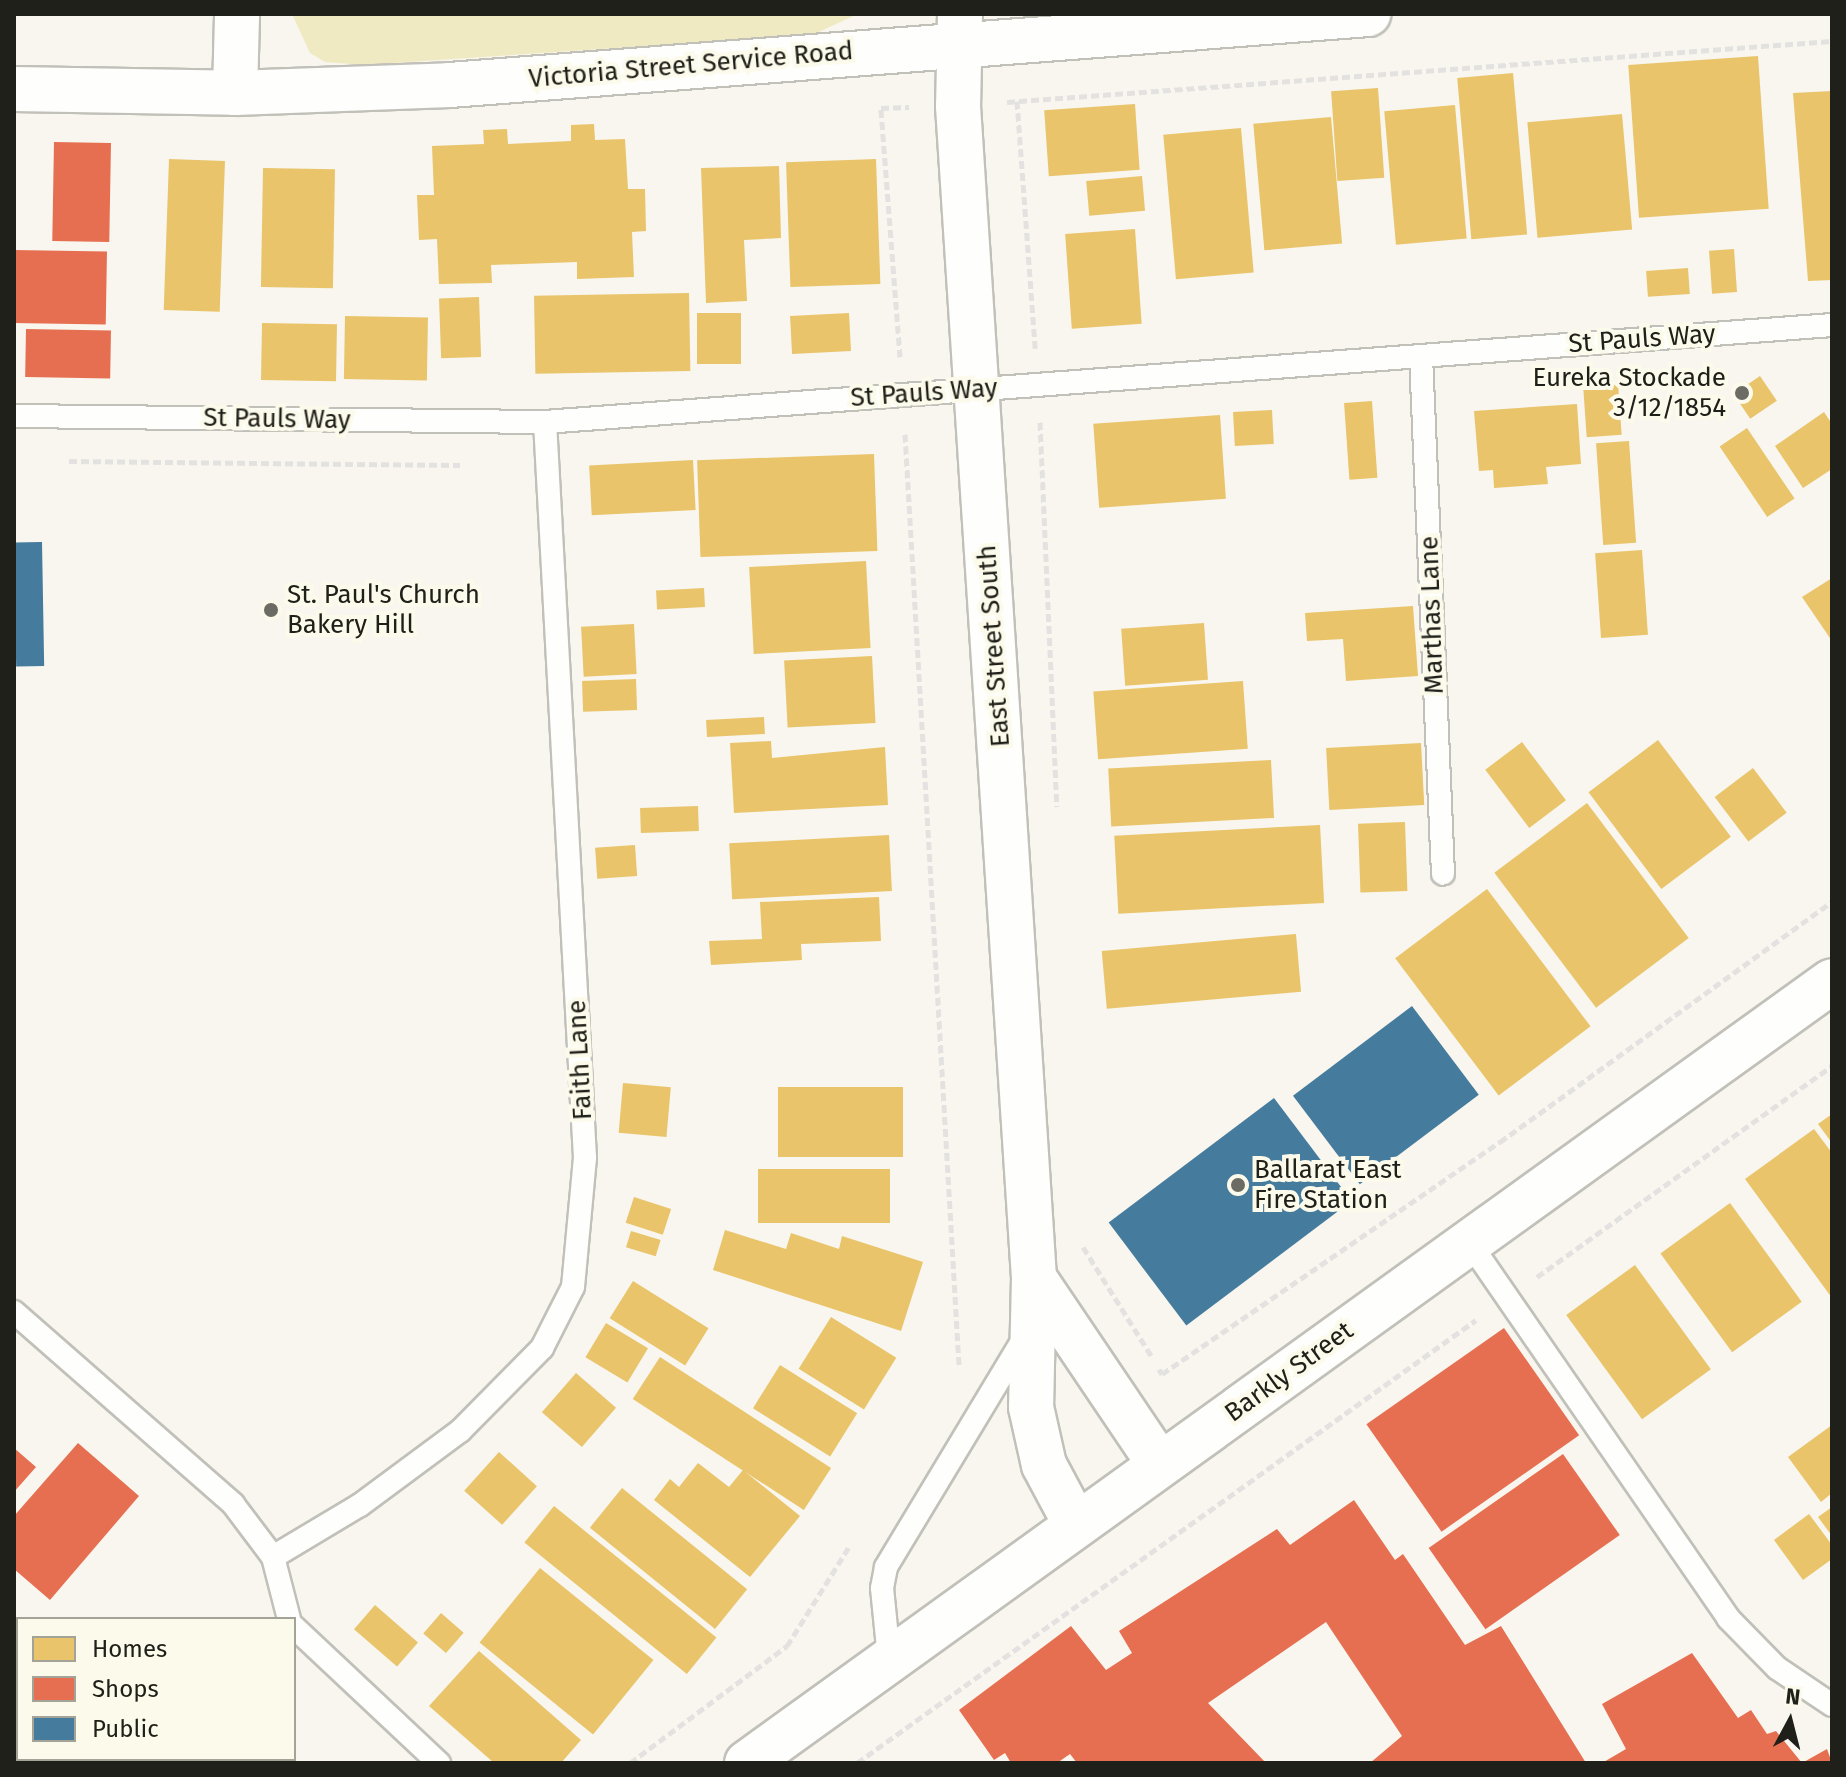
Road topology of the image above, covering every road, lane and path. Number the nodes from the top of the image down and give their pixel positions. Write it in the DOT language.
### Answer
graph roads {
  1 [pos="237,14"];
  2 [pos="1368,14"];
  3 [pos="961,29"];
  4 [pos="1832,41"];
  5 [pos="14,89"];
  6 [pos="235,93"];
  7 [pos="881,108"];
  8 [pos="1832,325"];
  9 [pos="1421,356"];
  10 [pos="902,375"];
  11 [pos="1038,384"];
  12 [pos="977,389"];
  13 [pos="14,416"];
  14 [pos="545,422"];
  15 [pos="906,436"];
  16 [pos="69,461"];
  17 [pos="460,465"];
  18 [pos="1057,810"];
  19 [pos="1443,874"];
  20 [pos="1832,902"];
  21 [pos="1832,981"];
  22 [pos="1076,1237"];
  23 [pos="1469,1242"];
  24 [pos="1034,1278"];
  25 [pos="14,1312"];
  26 [pos="1032,1325"];
  27 [pos="951,1382"];
  28 [pos="1160,1465"];
  29 [pos="1076,1525"];
  30 [pos="853,1541"];
  31 [pos="1150,1549"];
  32 [pos="273,1557"];
  33 [pos="288,1617"];
  34 [pos="296,1629"];
  35 [pos="889,1658"];
  36 [pos="1832,1705"];
  37 [pos="439,1763"];
  38 [pos="630,1763"];
  39 [pos="747,1763"];
  40 [pos="857,1763"];
  1 -- 6 [label="street"];
  2 -- 3 [label="street, Victoria Street Service Road"];
  3 -- 6 [label="street, Victoria Street Service Road"];
  3 -- 12 [label="street, East Street South"];
  4 -- 11 [label="path"];
  5 -- 6 [label="street, Victoria Street Service Road"];
  7 -- 10 [label="path"];
  8 -- 9 [label="lane, St Pauls Way"];
  9 -- 11 [label="lane, St Pauls Way"];
  9 -- 19 [label="lane, Marthas Lane"];
  11 -- 12 [label="lane, St Pauls Way"];
  11 -- 18 [label="path"];
  12 -- 14 [label="lane, St Pauls Way"];
  12 -- 24 [label="street, East Street South"];
  13 -- 14 [label="lane, St Pauls Way"];
  14 -- 32 [label="lane, Faith Lane"];
  15 -- 27 [label="path"];
  16 -- 17 [label="path"];
  20 -- 22 [label="path"];
  21 -- 23 [label="street, Barkly Street"];
  23 -- 28 [label="street, Barkly Street"];
  23 -- 36 [label="lane"];
  24 -- 26 [label="street, East Street South"];
  24 -- 28 [label="street"];
  25 -- 32 [label="lane"];
  26 -- 29 [label="street, East Street South"];
  26 -- 35 [label="lane"];
  28 -- 29 [label="street, Barkly Street"];
  29 -- 35 [label="street, Barkly Street"];
  30 -- 38 [label="path"];
  31 -- 40 [label="path"];
  32 -- 33 [label="lane"];
  34 -- 37 [label="lane"];
  35 -- 39 [label="street, Barkly Street"];
}
